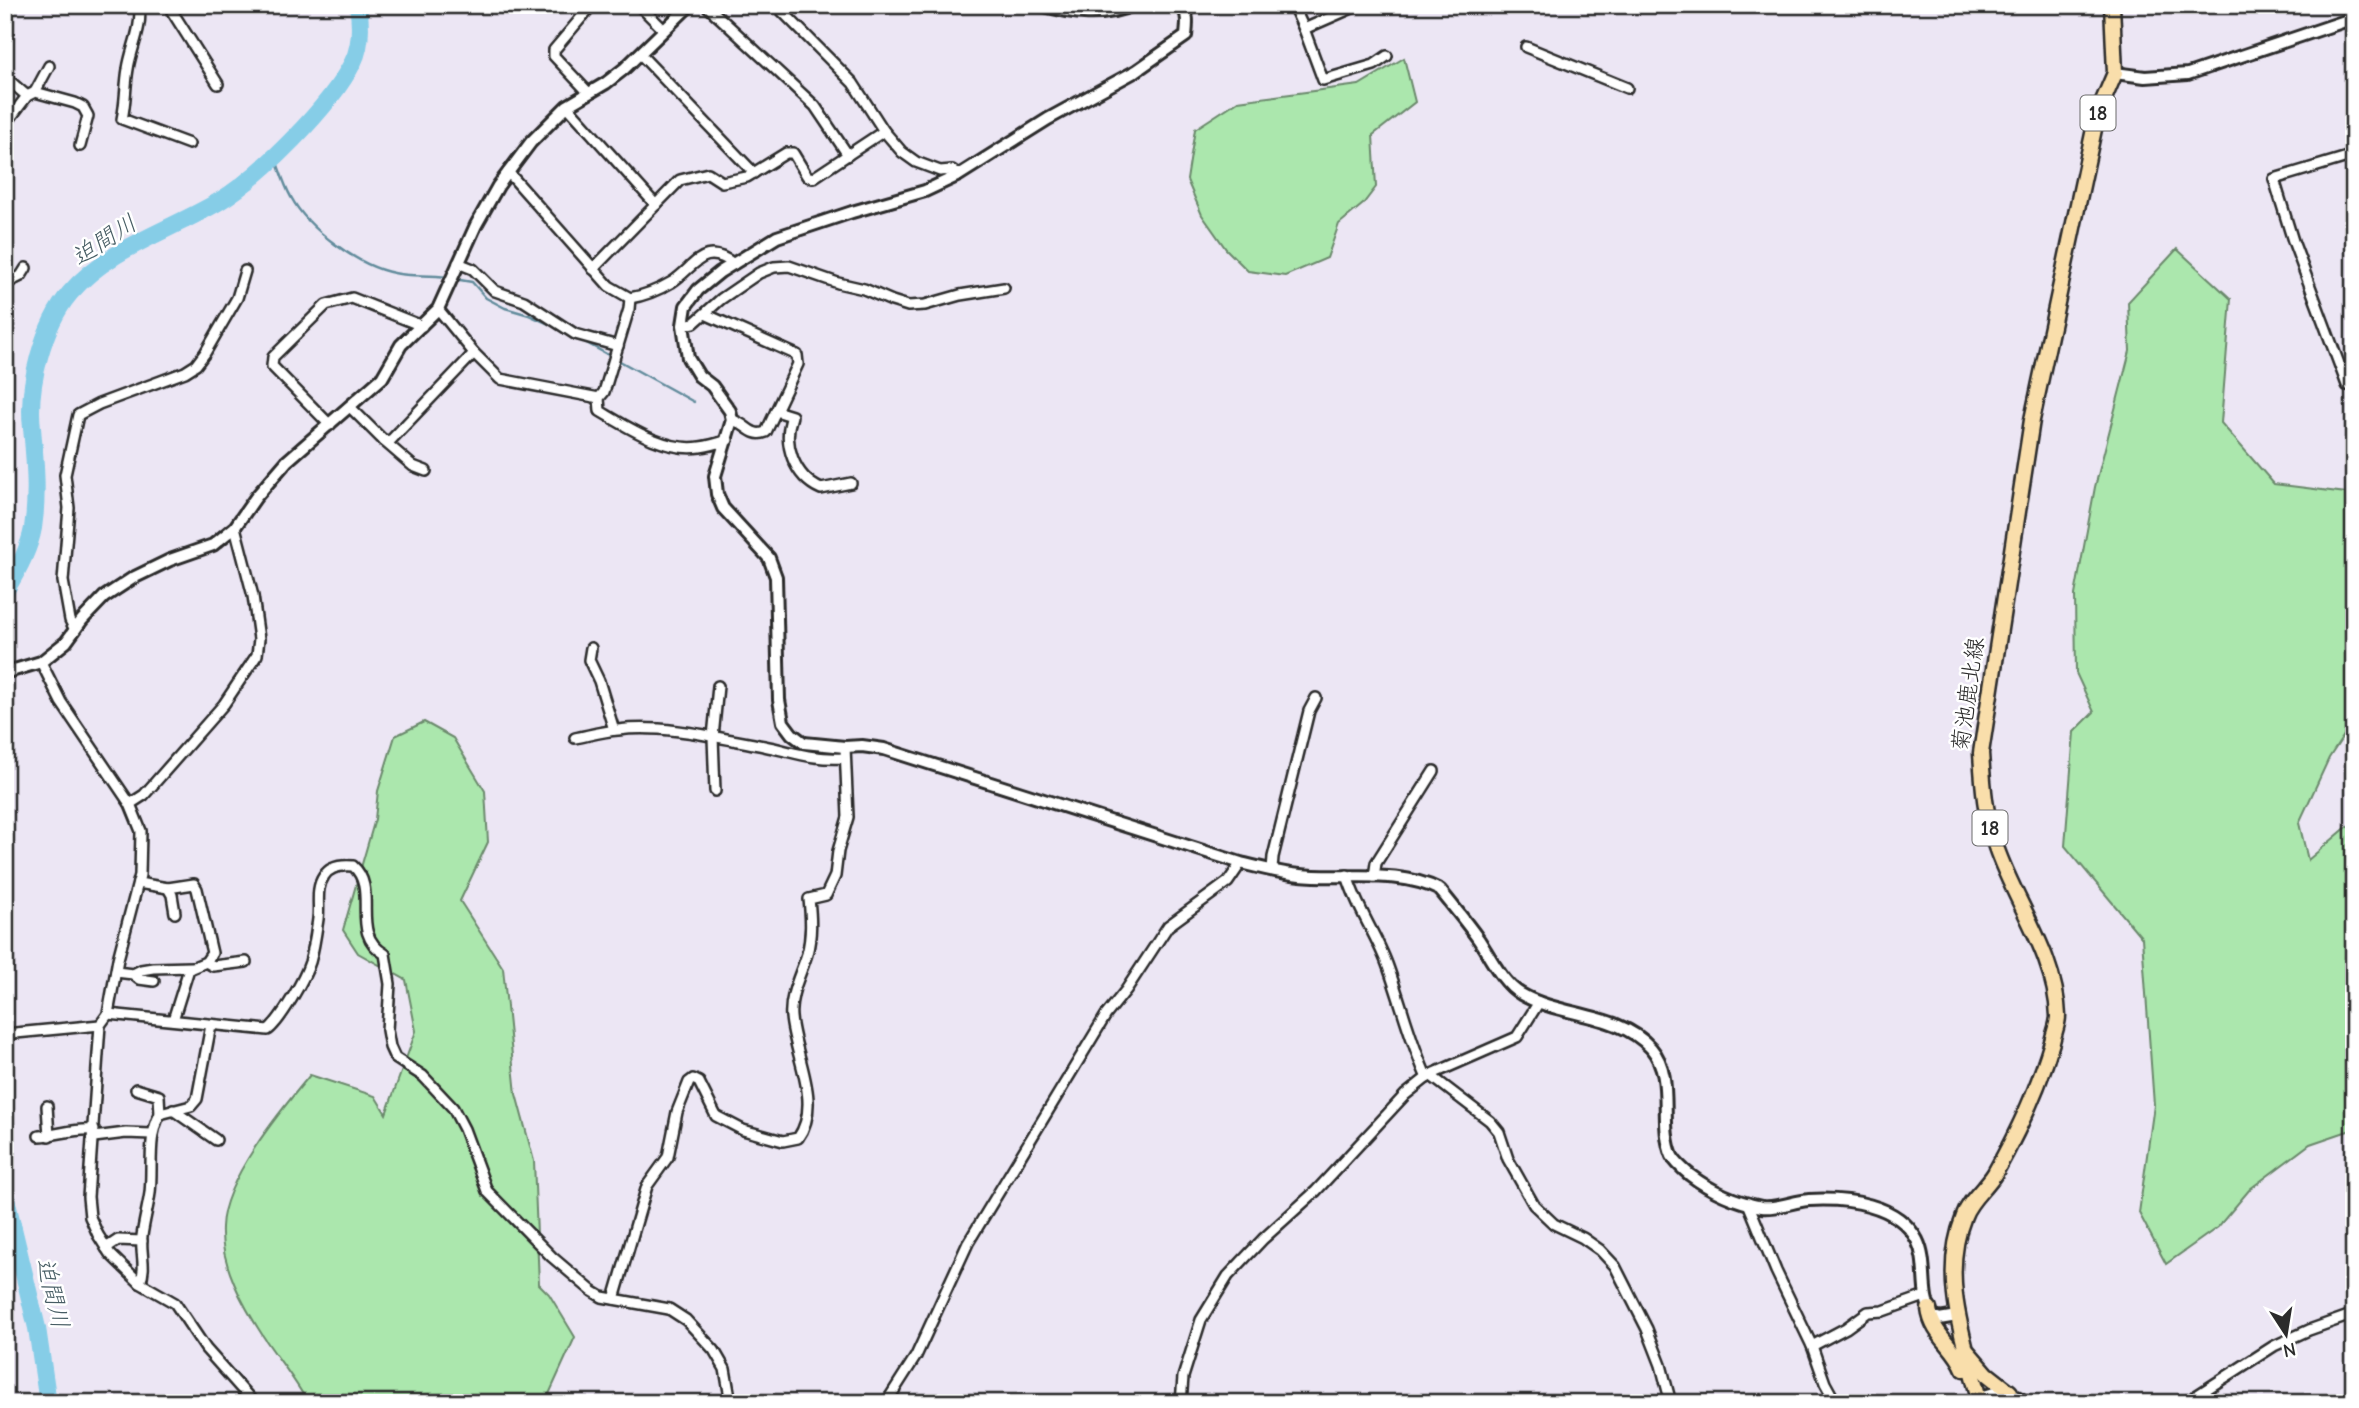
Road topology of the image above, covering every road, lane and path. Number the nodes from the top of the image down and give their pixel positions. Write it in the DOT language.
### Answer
graph roads {
  1 [pos="139,5"];
  2 [pos="169,5"];
  3 [pos="592,5"];
  4 [pos="639,5"];
  5 [pos="690,5"];
  6 [pos="706,5"];
  7 [pos="775,5"];
  8 [pos="1041,5"];
  9 [pos="1133,5"];
  10 [pos="1181,5"];
  11 [pos="1293,5"];
  12 [pos="1359,5"];
  13 [pos="2112,5"];
  14 [pos="2354,18"];
  15 [pos="1304,29"];
  16 [pos="664,30"];
  17 [pos="1526,47"];
  18 [pos="640,54"];
  19 [pos="1387,56"];
  20 [pos="49,66"];
  21 [pos="2115,73"];
  22 [pos="5,77"];
  23 [pos="218,84"];
  24 [pos="1627,88"];
  25 [pos="588,92"];
  26 [pos="31,94"];
  27 [pos="568,106"];
  28 [pos="5,125"];
  29 [pos="884,131"];
  30 [pos="190,144"];
  31 [pos="80,146"];
  32 [pos="848,155"];
  33 [pos="2354,155"];
  34 [pos="508,172"];
  35 [pos="754,173"];
  36 [pos="959,175"];
  37 [pos="656,205"];
  38 [pos="458,263"];
  39 [pos="734,264"];
  40 [pos="26,268"];
  41 [pos="593,269"];
  42 [pos="245,271"];
  43 [pos="5,284"];
  44 [pos="1004,288"];
  45 [pos="630,298"];
  46 [pos="438,309"];
  47 [pos="705,314"];
  48 [pos="683,325"];
  49 [pos="422,326"];
  50 [pos="618,346"];
  51 [pos="474,353"];
  52 [pos="2354,384"];
  53 [pos="599,398"];
  54 [pos="350,407"];
  55 [pos="776,411"];
  56 [pos="732,420"];
  57 [pos="330,425"];
  58 [pos="728,440"];
  59 [pos="384,441"];
  60 [pos="426,471"];
  61 [pos="851,483"];
  62 [pos="235,527"];
  63 [pos="75,630"];
  64 [pos="591,648"];
  65 [pos="41,662"];
  66 [pos="5,671"];
  67 [pos="718,686"];
  68 [pos="1316,698"];
  69 [pos="614,730"];
  70 [pos="713,737"];
  71 [pos="575,738"];
  72 [pos="844,752"];
  73 [pos="1434,771"];
  74 [pos="715,791"];
  75 [pos="130,804"];
  76 [pos="1241,863"];
  77 [pos="1272,870"];
  78 [pos="1348,875"];
  79 [pos="1374,877"];
  80 [pos="138,883"];
  81 [pos="168,888"];
  82 [pos="174,913"];
  83 [pos="206,962"];
  84 [pos="246,962"];
  85 [pos="194,967"];
  86 [pos="116,972"];
  87 [pos="133,974"];
  88 [pos="154,981"];
  89 [pos="1539,1002"];
  90 [pos="108,1014"];
  91 [pos="173,1020"];
  92 [pos="100,1025"];
  93 [pos="211,1025"];
  94 [pos="5,1034"];
  95 [pos="1428,1076"];
  96 [pos="136,1088"];
  97 [pos="47,1106"];
  98 [pos="173,1110"];
  99 [pos="160,1114"];
  100 [pos="94,1133"];
  101 [pos="151,1134"];
  102 [pos="216,1140"];
  103 [pos="1748,1203"];
  104 [pos="142,1241"];
  105 [pos="106,1248"];
  106 [pos="140,1283"];
  107 [pos="614,1299"];
  108 [pos="1927,1303"];
  109 [pos="2354,1314"];
  110 [pos="1957,1316"];
  111 [pos="1812,1346"];
  112 [pos="1965,1349"];
  113 [pos="2010,1392"];
  114 [pos="1979,1401"];
  115 [pos="254,1403"];
  116 [pos="731,1403"];
  117 [pos="886,1403"];
  118 [pos="1181,1403"];
  119 [pos="1671,1403"];
  120 [pos="1836,1403"];
  121 [pos="2027,1403"];
  122 [pos="2185,1403"];
  1 -- 30 [label="street"];
  2 -- 23 [label="street"];
  3 -- 25 [label="street"];
  4 -- 16 [label="street"];
  5 -- 16 [label="street"];
  6 -- 32 [label="street"];
  7 -- 29 [label="street"];
  8 -- 9 [label="street"];
  10 -- 36 [label="street"];
  11 -- 15 [label="street"];
  12 -- 15 [label="street"];
  13 -- 21 [label="main road, 菊池鹿北線 / 18"];
  14 -- 21 [label="street"];
  15 -- 19 [label="street"];
  16 -- 18 [label="street"];
  17 -- 24 [label="street"];
  18 -- 25 [label="street"];
  18 -- 35 [label="street"];
  20 -- 26 [label="street"];
  21 -- 110 [label="main road, 菊池鹿北線 / 18"];
  22 -- 26 [label="street"];
  25 -- 27 [label="street"];
  26 -- 28 [label="street"];
  26 -- 31 [label="street"];
  27 -- 34 [label="street"];
  27 -- 37 [label="street"];
  29 -- 32 [label="street"];
  29 -- 36 [label="street"];
  32 -- 35 [label="street"];
  33 -- 52 [label="street"];
  34 -- 38 [label="street"];
  34 -- 41 [label="street"];
  35 -- 37 [label="street"];
  36 -- 39 [label="street"];
  37 -- 41 [label="street"];
  38 -- 46 [label="street"];
  38 -- 50 [label="street"];
  39 -- 45 [label="street"];
  39 -- 48 [label="street"];
  40 -- 43 [label="street"];
  41 -- 45 [label="street"];
  42 -- 63 [label="street"];
  44 -- 47 [label="street"];
  45 -- 50 [label="street"];
  46 -- 49 [label="street"];
  46 -- 51 [label="street"];
  47 -- 48 [label="street"];
  47 -- 55 [label="street"];
  48 -- 56 [label="street"];
  49 -- 54 [label="street"];
  49 -- 57 [label="street"];
  50 -- 53 [label="street"];
  51 -- 53 [label="street"];
  51 -- 59 [label="street"];
  53 -- 58 [label="street"];
  54 -- 57 [label="street"];
  54 -- 59 [label="street"];
  55 -- 56 [label="street"];
  55 -- 61 [label="street"];
  56 -- 58 [label="street"];
  57 -- 62 [label="street"];
  58 -- 72 [label="street"];
  59 -- 60 [label="street"];
  62 -- 63 [label="street"];
  62 -- 75 [label="street"];
  63 -- 65 [label="street"];
  64 -- 69 [label="street"];
  65 -- 66 [label="street"];
  65 -- 75 [label="street"];
  67 -- 70 [label="street"];
  68 -- 77 [label="street"];
  69 -- 70 [label="street"];
  69 -- 71 [label="street"];
  70 -- 72 [label="street"];
  70 -- 74 [label="street"];
  72 -- 76 [label="street"];
  72 -- 107 [label="street"];
  73 -- 79 [label="street"];
  75 -- 80 [label="street"];
  76 -- 77 [label="street"];
  76 -- 117 [label="street"];
  77 -- 78 [label="street"];
  78 -- 79 [label="street"];
  78 -- 95 [label="street"];
  79 -- 89 [label="street"];
  80 -- 81 [label="street"];
  80 -- 86 [label="street"];
  81 -- 82 [label="street"];
  81 -- 83 [label="street"];
  83 -- 84 [label="street"];
  83 -- 85 [label="street"];
  85 -- 87 [label="street"];
  85 -- 91 [label="street"];
  86 -- 87 [label="street"];
  86 -- 90 [label="street"];
  87 -- 88 [label="street"];
  89 -- 95 [label="street"];
  89 -- 103 [label="street"];
  90 -- 91 [label="street"];
  90 -- 92 [label="street"];
  91 -- 93 [label="street"];
  92 -- 94 [label="street"];
  92 -- 100 [label="street"];
  93 -- 98 [label="street"];
  93 -- 107 [label="street"];
  95 -- 118 [label="street"];
  95 -- 119 [label="street"];
  96 -- 99 [label="street"];
  97 -- 100 [label="street"];
  98 -- 99 [label="street"];
  98 -- 102 [label="street"];
  99 -- 101 [label="street"];
  100 -- 101 [label="street"];
  100 -- 105 [label="street"];
  101 -- 104 [label="street"];
  103 -- 108 [label="street"];
  103 -- 111 [label="street"];
  104 -- 105 [label="street"];
  104 -- 106 [label="street"];
  105 -- 106 [label="street"];
  106 -- 115 [label="street"];
  107 -- 116 [label="street"];
  108 -- 110 [label="street"];
  108 -- 111 [label="street"];
  108 -- 114 [label="main road"];
  109 -- 122 [label="street"];
  110 -- 112 [label="main road, 菊池鹿北線 / 18"];
  111 -- 120 [label="street"];
  112 -- 113 [label="main road"];
  112 -- 114 [label="main road, 菊池鹿北線 / 18"];
  113 -- 114 [label="street"];
  113 -- 121 [label="street"];
}
